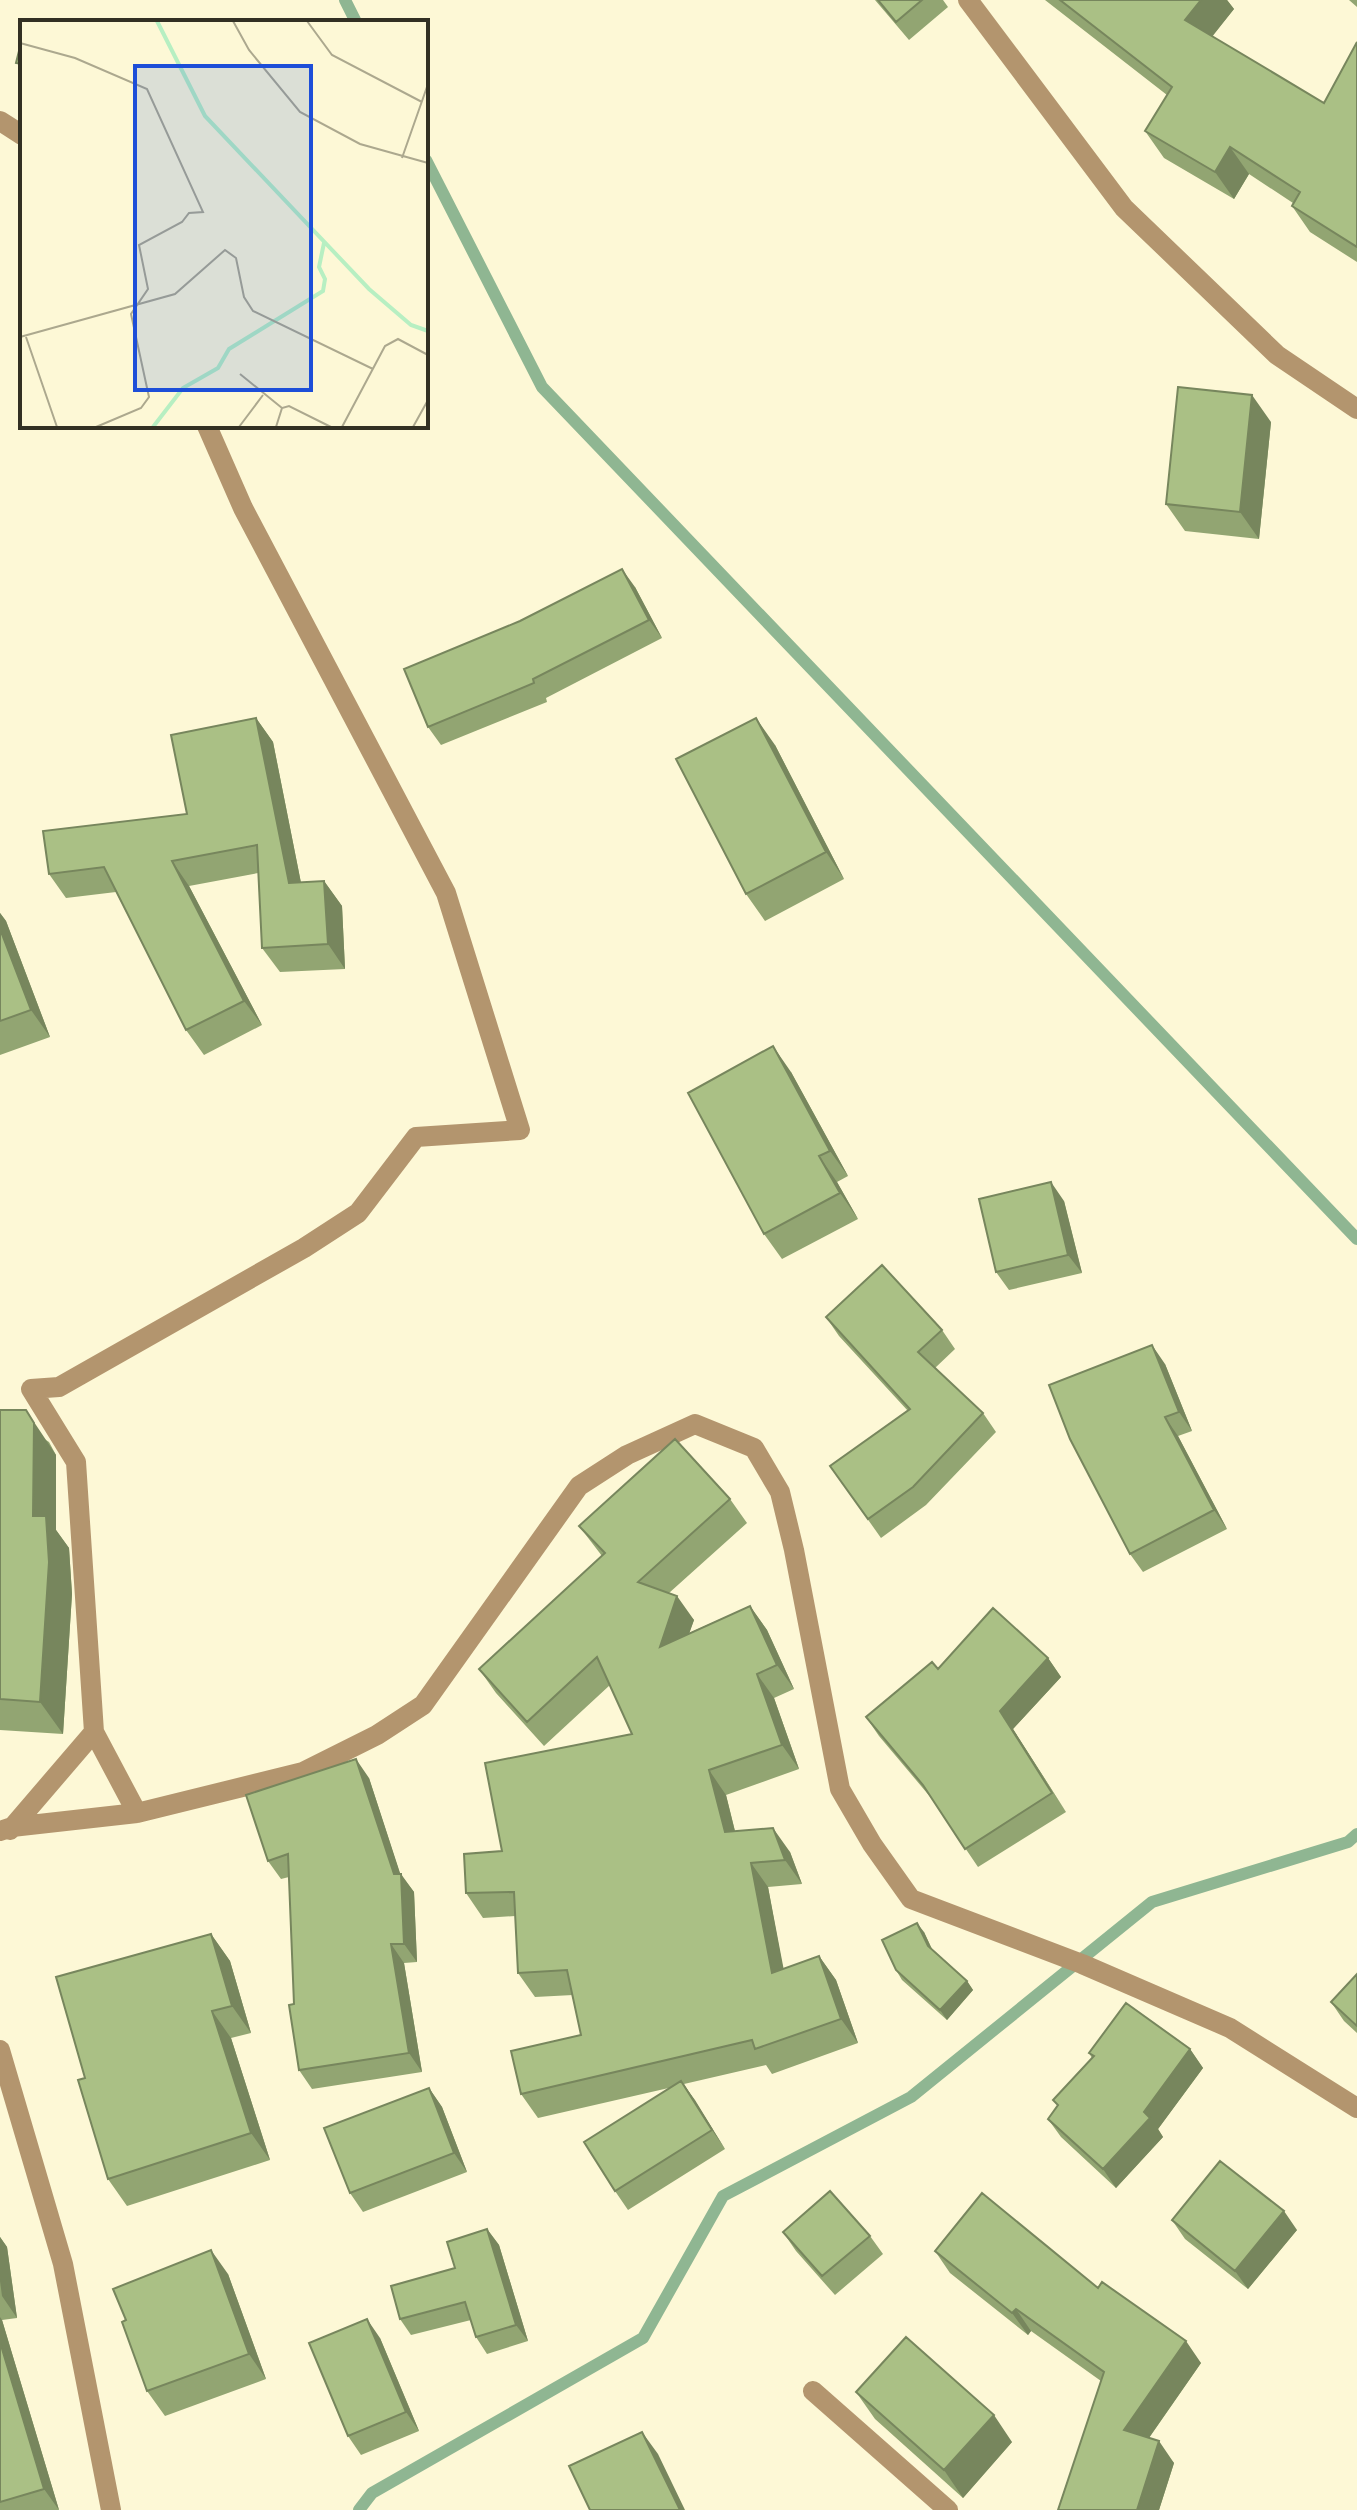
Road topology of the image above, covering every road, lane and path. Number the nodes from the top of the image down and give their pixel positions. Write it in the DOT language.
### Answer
graph roads {
  1 [pos="968,0"];
  2 [pos="0,121"];
  3 [pos="20,134"];
  4 [pos="1357,409"];
  5 [pos="208,428"];
  6 [pos="94,1732"];
  7 [pos="137,1813"];
  8 [pos="6,1829"];
  9 [pos="0,1844"];
  10 [pos="0,2050"];
  11 [pos="1357,2108"];
  12 [pos="813,2391"];
  13 [pos="111,2510"];
  14 [pos="948,2510"];
  1 -- 4 [label="street"];
  2 -- 3 [label="street"];
  5 -- 6 [label="street"];
  6 -- 7 [label="street"];
  6 -- 8 [label="street"];
  7 -- 8 [label="street"];
  7 -- 11 [label="street"];
  8 -- 9 [label="street"];
  10 -- 13 [label="street"];
  12 -- 14 [label="street"];
}
